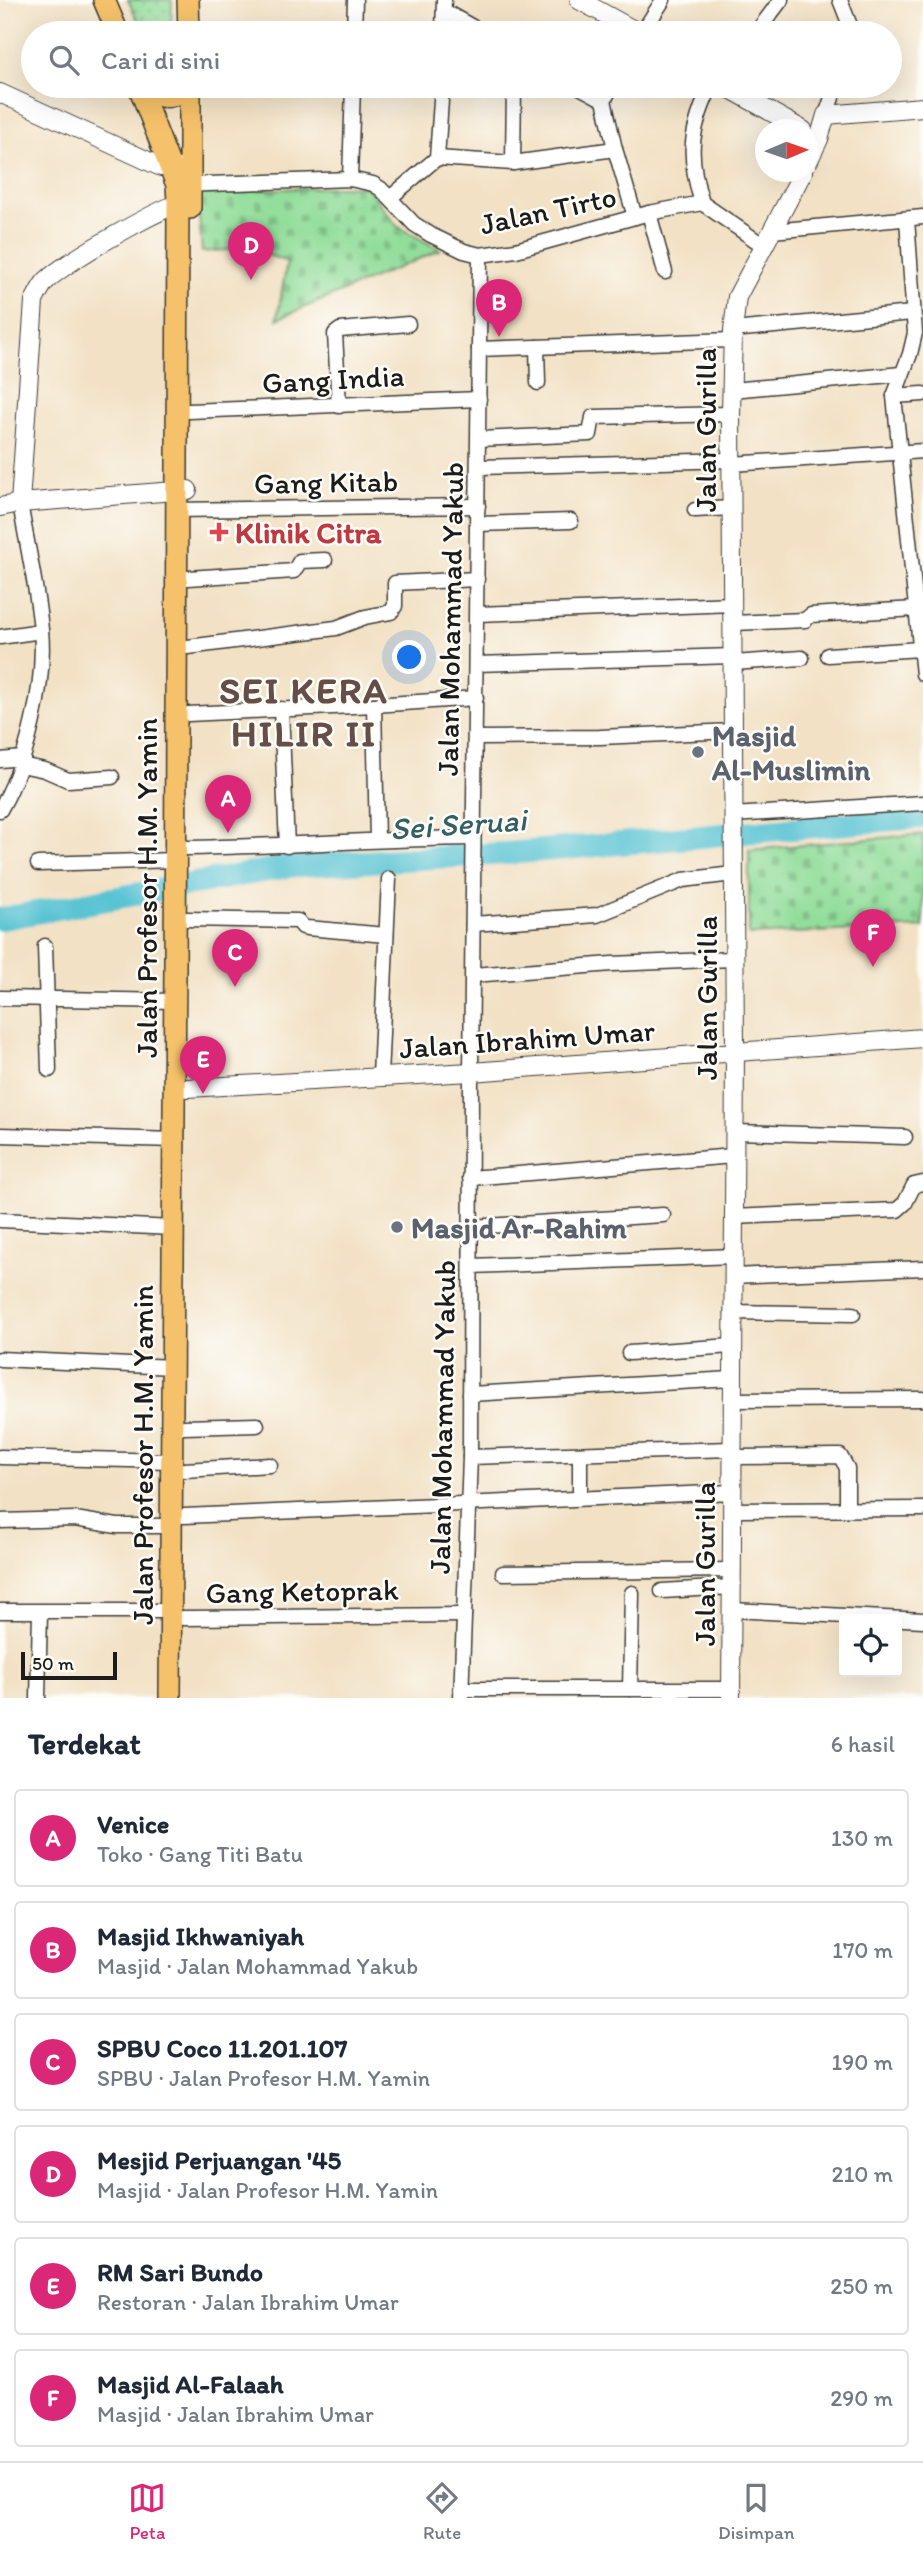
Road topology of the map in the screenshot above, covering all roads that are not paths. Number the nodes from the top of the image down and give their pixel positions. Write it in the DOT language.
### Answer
graph roads {
  1 [pos="104,0"];
  2 [pos="188,0"];
  3 [pos="355,0"];
  4 [pos="579,0"];
  5 [pos="663,0"];
  6 [pos="781,0"];
  7 [pos="840,0"];
  8 [pos="444,6"];
  9 [pos="113,21"];
  10 [pos="189,21"];
  11 [pos="354,21"];
  12 [pos="466,21"];
  13 [pos="618,21"];
  14 [pos="648,21"];
  15 [pos="765,21"];
  16 [pos="848,21"];
  17 [pos="0,93"];
  18 [pos="144,98"];
  19 [pos="187,98"];
  20 [pos="353,98"];
  21 [pos="441,98"];
  22 [pos="514,98"];
  23 [pos="600,98"];
  24 [pos="706,98"];
  25 [pos="746,98"];
  26 [pos="832,98"];
  27 [pos="604,100"];
  28 [pos="923,107"];
  29 [pos="826,115"];
  30 [pos="784,119"];
  31 [pos="818,128"];
  32 [pos="615,149"];
  33 [pos="437,158"];
  34 [pos="513,163"];
  35 [pos="350,178"];
  36 [pos="798,182"];
  37 [pos="183,185"];
  38 [pos="391,197"];
  39 [pos="702,203"];
  40 [pos="642,215"];
  41 [pos="923,217"];
  42 [pos="907,219"];
  43 [pos="768,239"];
  44 [pos="480,255"];
  45 [pos="666,272"];
  46 [pos="912,313"];
  47 [pos="408,324"];
  48 [pos="733,335"];
  49 [pos="537,347"];
  50 [pos="479,349"];
  51 [pos="901,374"];
  52 [pos="538,383"];
  53 [pos="732,390"];
  54 [pos="923,394"];
  55 [pos="894,396"];
  56 [pos="480,399"];
  57 [pos="339,406"];
  58 [pos="189,411"];
  59 [pos="731,414"];
  60 [pos="479,439"];
  61 [pos="923,451"];
  62 [pos="900,453"];
  63 [pos="732,462"];
  64 [pos="479,467"];
  65 [pos="182,500"];
  66 [pos="20,503"];
  67 [pos="478,506"];
  68 [pos="0,507"];
  69 [pos="732,508"];
  70 [pos="695,510"];
  71 [pos="571,522"];
  72 [pos="478,524"];
  73 [pos="325,560"];
  74 [pos="188,578"];
  75 [pos="477,579"];
  76 [pos="733,604"];
  77 [pos="916,609"];
  78 [pos="477,614"];
  79 [pos="733,623"];
  80 [pos="41,631"];
  81 [pos="0,637"];
  82 [pos="188,647"];
  83 [pos="920,649"];
  84 [pos="828,655"];
  85 [pos="802,659"];
  86 [pos="733,660"];
  87 [pos="476,664"];
  88 [pos="923,674"];
  89 [pos="476,698"];
  90 [pos="374,705"];
  91 [pos="281,709"];
  92 [pos="188,714"];
  93 [pos="733,731"];
  94 [pos="476,737"];
  95 [pos="0,760"];
  96 [pos="22,762"];
  97 [pos="112,777"];
  98 [pos="923,803"];
  99 [pos="0,810"];
  100 [pos="733,819"];
  101 [pos="377,839"];
  102 [pos="473,843"];
  103 [pos="287,846"];
  104 [pos="182,863"];
  105 [pos="38,864"];
  106 [pos="733,866"];
  107 [pos="389,879"];
  108 [pos="184,908"];
  109 [pos="473,924"];
  110 [pos="386,935"];
  111 [pos="45,946"];
  112 [pos="733,959"];
  113 [pos="472,975"];
  114 [pos="0,998"];
  115 [pos="47,999"];
  116 [pos="176,1002"];
  117 [pos="923,1038"];
  118 [pos="736,1052"];
  119 [pos="49,1070"];
  120 [pos="471,1072"];
  121 [pos="380,1077"];
  122 [pos="181,1089"];
  123 [pos="733,1132"];
  124 [pos="0,1135"];
  125 [pos="905,1137"];
  126 [pos="175,1140"];
  127 [pos="733,1156"];
  128 [pos="470,1178"];
  129 [pos="923,1183"];
  130 [pos="663,1215"];
  131 [pos="733,1217"];
  132 [pos="0,1220"];
  133 [pos="471,1227"];
  134 [pos="174,1228"];
  135 [pos="734,1256"];
  136 [pos="179,1266"];
  137 [pos="471,1266"];
  138 [pos="923,1268"];
  139 [pos="733,1276"];
  140 [pos="732,1312"];
  141 [pos="853,1314"];
  142 [pos="732,1346"];
  143 [pos="629,1353"];
  144 [pos="0,1359"];
  145 [pos="173,1367"];
  146 [pos="732,1379"];
  147 [pos="470,1394"];
  148 [pos="923,1399"];
  149 [pos="733,1400"];
  150 [pos="257,1425"];
  151 [pos="184,1427"];
  152 [pos="732,1453"];
  153 [pos="580,1454"];
  154 [pos="0,1457"];
  155 [pos="470,1457"];
  156 [pos="178,1465"];
  157 [pos="270,1465"];
  158 [pos="580,1498"];
  159 [pos="734,1501"];
  160 [pos="469,1502"];
  161 [pos="848,1509"];
  162 [pos="923,1509"];
  163 [pos="0,1521"];
  164 [pos="178,1521"];
  165 [pos="503,1573"];
  166 [pos="732,1578"];
  167 [pos="662,1591"];
  168 [pos="632,1593"];
  169 [pos="732,1610"];
  170 [pos="0,1611"];
  171 [pos="40,1612"];
  172 [pos="177,1615"];
  173 [pos="464,1615"];
  174 [pos="923,1620"];
  175 [pos="630,1689"];
  176 [pos="461,1693"];
  177 [pos="731,1694"];
  178 [pos="38,1698"];
  179 [pos="170,1698"];
  180 [pos="183,1698"];
  1 -- 9 [label="main road"];
  2 -- 10 [label="main road"];
  3 -- 11 [label="street"];
  4 -- 13 [label="street"];
  5 -- 14 [label="street"];
  6 -- 15 [label="street"];
  7 -- 16 [label="street"];
  8 -- 12 [label="street"];
  17 -- 37 [label="street"];
  18 -- 37 [label="main road, Jalan Profesor H.M. Yamin"];
  19 -- 37 [label="main road"];
  20 -- 35 [label="street"];
  21 -- 33 [label="street"];
  22 -- 34 [label="street"];
  23 -- 27 [label="street"];
  24 -- 39 [label="street"];
  25 -- 30 [label="street"];
  26 -- 29 [label="street"];
  27 -- 32 [label="street"];
  28 -- 29 [label="street"];
  29 -- 31 [label="street"];
  32 -- 34 [label="street"];
  32 -- 40 [label="street"];
  33 -- 34 [label="street"];
  33 -- 38 [label="street"];
  35 -- 37 [label="street, Jalan Tirto"];
  35 -- 38 [label="street, Jalan Tirto"];
  36 -- 43 [label="street"];
  37 -- 58 [label="main road, Jalan Profesor H.M. Yamin"];
  37 -- 65 [label="main road, Jalan Profesor H.M. Yamin"];
  37 -- 66 [label="street"];
  38 -- 44 [label="street, Jalan Tirto"];
  39 -- 40 [label="street, Jalan Tirto"];
  39 -- 43 [label="street"];
  40 -- 44 [label="street, Jalan Tirto"];
  40 -- 45 [label="street"];
  41 -- 42 [label="street"];
  42 -- 43 [label="street"];
  42 -- 46 [label="street"];
  43 -- 48 [label="street, Jalan Gurilla"];
  44 -- 50 [label="street, Jalan Mohammad Yakub"];
  46 -- 48 [label="street"];
  46 -- 51 [label="street"];
  47 -- 57 [label="street"];
  48 -- 49 [label="street"];
  48 -- 53 [label="street, Jalan Gurilla"];
  49 -- 50 [label="street"];
  49 -- 52 [label="street"];
  50 -- 56 [label="street, Jalan Mohammad Yakub"];
  51 -- 53 [label="street"];
  51 -- 55 [label="street"];
  53 -- 59 [label="street, Jalan Gurilla"];
  54 -- 55 [label="street"];
  55 -- 62 [label="street"];
  56 -- 57 [label="street, Gang India"];
  56 -- 60 [label="street, Jalan Mohammad Yakub"];
  57 -- 58 [label="street, Gang India"];
  58 -- 65 [label="main road, Jalan Profesor H.M. Yamin"];
  59 -- 60 [label="street"];
  59 -- 63 [label="street, Jalan Gurilla"];
  60 -- 64 [label="street, Jalan Mohammad Yakub"];
  61 -- 62 [label="street"];
  62 -- 63 [label="street"];
  62 -- 77 [label="street"];
  63 -- 64 [label="street"];
  63 -- 69 [label="street, Jalan Gurilla"];
  64 -- 67 [label="street, Jalan Mohammad Yakub"];
  65 -- 66 [label="street"];
  65 -- 67 [label="street, Gang Kitab"];
  65 -- 74 [label="main road, Jalan Profesor H.M. Yamin"];
  65 -- 104 [label="main road, Jalan Profesor H.M. Yamin"];
  66 -- 68 [label="street"];
  66 -- 80 [label="street"];
  67 -- 72 [label="street, Jalan Mohammad Yakub"];
  69 -- 70 [label="street"];
  69 -- 76 [label="street, Jalan Gurilla"];
  71 -- 72 [label="street"];
  72 -- 75 [label="street, Jalan Mohammad Yakub"];
  73 -- 74 [label="street"];
  74 -- 82 [label="main road, Jalan Profesor H.M. Yamin"];
  75 -- 78 [label="street, Jalan Mohammad Yakub"];
  75 -- 82 [label="street"];
  76 -- 78 [label="street"];
  76 -- 79 [label="street, Jalan Gurilla"];
  77 -- 79 [label="street"];
  77 -- 83 [label="street"];
  78 -- 87 [label="street, Jalan Mohammad Yakub"];
  79 -- 86 [label="street, Jalan Gurilla"];
  80 -- 81 [label="street"];
  80 -- 96 [label="street"];
  82 -- 92 [label="main road, Jalan Profesor H.M. Yamin"];
  83 -- 84 [label="street"];
  83 -- 88 [label="street"];
  85 -- 86 [label="street"];
  86 -- 87 [label="street"];
  86 -- 93 [label="street, Jalan Gurilla"];
  87 -- 89 [label="street, Jalan Mohammad Yakub"];
  89 -- 90 [label="street"];
  89 -- 94 [label="street, Jalan Mohammad Yakub"];
  90 -- 91 [label="street"];
  90 -- 101 [label="street"];
  91 -- 92 [label="street"];
  91 -- 103 [label="street"];
  92 -- 104 [label="main road, Jalan Profesor H.M. Yamin"];
  93 -- 94 [label="street"];
  93 -- 100 [label="street, Jalan Gurilla"];
  94 -- 102 [label="street, Jalan Mohammad Yakub"];
  95 -- 96 [label="street"];
  96 -- 97 [label="street"];
  96 -- 99 [label="street"];
  98 -- 100 [label="street"];
  100 -- 106 [label="street, Jalan Gurilla"];
  101 -- 102 [label="street"];
  101 -- 103 [label="street"];
  102 -- 109 [label="street, Jalan Mohammad Yakub"];
  103 -- 104 [label="street"];
  104 -- 105 [label="street"];
  104 -- 108 [label="main road, Jalan Profesor H.M. Yamin"];
  106 -- 109 [label="street"];
  106 -- 112 [label="street, Jalan Gurilla"];
  107 -- 110 [label="street"];
  108 -- 110 [label="street"];
  108 -- 116 [label="main road, Jalan Profesor H.M. Yamin"];
  108 -- 122 [label="main road, Jalan Profesor H.M. Yamin"];
  109 -- 113 [label="street, Jalan Mohammad Yakub"];
  110 -- 121 [label="street"];
  111 -- 115 [label="street"];
  112 -- 113 [label="street"];
  112 -- 118 [label="street, Jalan Gurilla"];
  113 -- 120 [label="street, Jalan Mohammad Yakub"];
  114 -- 115 [label="street"];
  115 -- 116 [label="street"];
  115 -- 119 [label="street"];
  116 -- 122 [label="main road, Jalan Profesor H.M. Yamin"];
  117 -- 118 [label="street, Jalan Ibrahim Umar"];
  118 -- 120 [label="street, Jalan Ibrahim Umar"];
  118 -- 123 [label="street, Jalan Gurilla"];
  120 -- 121 [label="street, Jalan Ibrahim Umar"];
  120 -- 128 [label="street, Jalan Mohammad Yakub"];
  121 -- 122 [label="street, Jalan Ibrahim Umar"];
  122 -- 126 [label="main road, Jalan Profesor H.M. Yamin"];
  122 -- 136 [label="main road, Jalan Profesor H.M. Yamin"];
  123 -- 125 [label="street"];
  123 -- 127 [label="street, Jalan Gurilla"];
  124 -- 126 [label="street"];
  126 -- 134 [label="main road, Jalan Profesor H.M. Yamin"];
  127 -- 128 [label="street"];
  127 -- 131 [label="street, Jalan Gurilla"];
  128 -- 133 [label="street, Jalan Mohammad Yakub"];
  129 -- 131 [label="street"];
  130 -- 133 [label="street"];
  131 -- 135 [label="street, Jalan Gurilla"];
  132 -- 134 [label="street"];
  133 -- 137 [label="street, Jalan Mohammad Yakub"];
  134 -- 136 [label="main road, Jalan Profesor H.M. Yamin"];
  135 -- 137 [label="street"];
  135 -- 139 [label="street, Jalan Gurilla"];
  136 -- 145 [label="main road, Jalan Profesor H.M. Yamin"];
  136 -- 151 [label="main road, Jalan Profesor H.M. Yamin"];
  137 -- 147 [label="street, Jalan Mohammad Yakub"];
  138 -- 139 [label="street"];
  139 -- 140 [label="street, Jalan Gurilla"];
  140 -- 141 [label="street"];
  140 -- 142 [label="street, Jalan Gurilla"];
  142 -- 143 [label="street"];
  142 -- 146 [label="street, Jalan Gurilla"];
  144 -- 145 [label="street"];
  145 -- 156 [label="main road, Jalan Profesor H.M. Yamin"];
  146 -- 147 [label="street"];
  146 -- 149 [label="street, Jalan Gurilla"];
  147 -- 155 [label="street, Jalan Mohammad Yakub"];
  148 -- 149 [label="street"];
  149 -- 152 [label="street, Jalan Gurilla"];
  150 -- 151 [label="street"];
  151 -- 156 [label="main road, Jalan Profesor H.M. Yamin"];
  152 -- 153 [label="street"];
  152 -- 159 [label="street, Jalan Gurilla"];
  152 -- 161 [label="street"];
  153 -- 155 [label="street"];
  153 -- 158 [label="street"];
  154 -- 156 [label="street"];
  155 -- 160 [label="street, Jalan Mohammad Yakub"];
  156 -- 157 [label="street"];
  156 -- 164 [label="main road, Jalan Profesor H.M. Yamin"];
  158 -- 159 [label="street"];
  158 -- 160 [label="street"];
  159 -- 161 [label="street"];
  159 -- 166 [label="street, Jalan Gurilla"];
  160 -- 164 [label="street"];
  160 -- 173 [label="street, Jalan Mohammad Yakub"];
  161 -- 162 [label="street"];
  163 -- 164 [label="street"];
  164 -- 172 [label="main road, Jalan Profesor H.M. Yamin"];
  165 -- 166 [label="street"];
  166 -- 167 [label="street"];
  166 -- 169 [label="street, Jalan Gurilla"];
  168 -- 175 [label="street"];
  169 -- 174 [label="street"];
  169 -- 177 [label="street, Jalan Gurilla"];
  170 -- 171 [label="street, Gang Ketoprak"];
  171 -- 172 [label="street, Gang Ketoprak"];
  171 -- 178 [label="street"];
  172 -- 173 [label="street, Gang Ketoprak"];
  172 -- 179 [label="main road, Jalan Profesor H.M. Yamin"];
  172 -- 180 [label="main road, Jalan Profesor H.M. Yamin"];
  173 -- 176 [label="street, Jalan Mohammad Yakub"];
  175 -- 176 [label="street"];
  175 -- 177 [label="street"];
}
